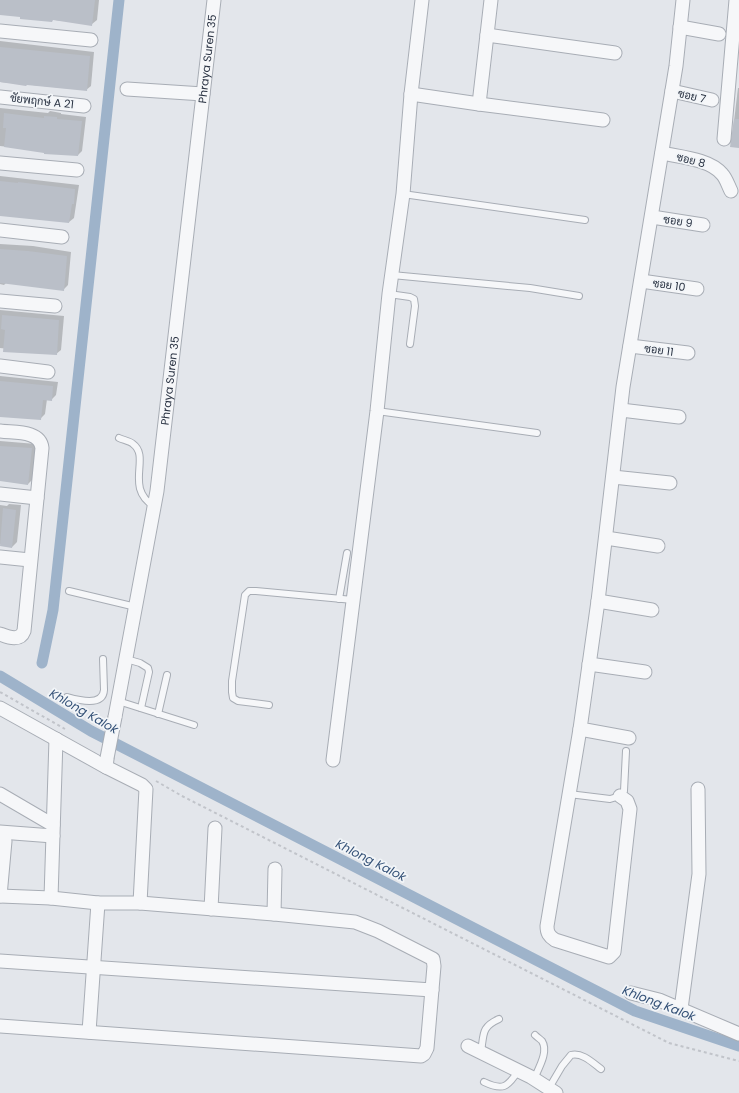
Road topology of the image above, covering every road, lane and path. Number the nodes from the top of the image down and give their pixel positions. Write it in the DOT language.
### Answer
graph roads {
  1 [pos="214,0"];
  2 [pos="422,0"];
  3 [pos="492,0"];
  4 [pos="683,0"];
  5 [pos="736,0"];
  6 [pos="680,27"];
  7 [pos="0,31"];
  8 [pos="719,34"];
  9 [pos="487,35"];
  10 [pos="91,40"];
  11 [pos="615,53"];
  12 [pos="127,89"];
  13 [pos="672,91"];
  14 [pos="203,94"];
  15 [pos="411,94"];
  16 [pos="0,96"];
  17 [pos="712,100"];
  18 [pos="479,104"];
  19 [pos="84,106"];
  20 [pos="603,120"];
  21 [pos="724,139"];
  22 [pos="662,153"];
  23 [pos="0,163"];
  24 [pos="76,170"];
  25 [pos="731,191"];
  26 [pos="402,194"];
  27 [pos="652,217"];
  28 [pos="585,220"];
  29 [pos="704,225"];
  30 [pos="0,230"];
  31 [pos="62,237"];
  32 [pos="392,275"];
  33 [pos="641,281"];
  34 [pos="696,289"];
  35 [pos="390,294"];
  36 [pos="578,296"];
  37 [pos="0,301"];
  38 [pos="55,306"];
  39 [pos="410,344"];
  40 [pos="630,346"];
  41 [pos="688,354"];
  42 [pos="0,366"];
  43 [pos="48,372"];
  44 [pos="621,410"];
  45 [pos="377,411"];
  46 [pos="679,416"];
  47 [pos="0,431"];
  48 [pos="537,433"];
  49 [pos="118,438"];
  50 [pos="613,477"];
  51 [pos="670,483"];
  52 [pos="0,494"];
  53 [pos="37,498"];
  54 [pos="155,507"];
  55 [pos="606,538"];
  56 [pos="658,546"];
  57 [pos="347,553"];
  58 [pos="0,557"];
  59 [pos="30,560"];
  60 [pos="69,591"];
  61 [pos="339,599"];
  62 [pos="353,600"];
  63 [pos="598,601"];
  64 [pos="136,607"];
  65 [pos="652,610"];
  66 [pos="0,634"];
  67 [pos="103,659"];
  68 [pos="126,659"];
  69 [pos="589,664"];
  70 [pos="645,672"];
  71 [pos="168,675"];
  72 [pos="104,690"];
  73 [pos="0,692"];
  74 [pos="68,697"];
  75 [pos="119,697"];
  76 [pos="269,705"];
  77 [pos="0,708"];
  78 [pos="141,708"];
  79 [pos="158,714"];
  80 [pos="194,725"];
  81 [pos="580,729"];
  82 [pos="67,731"];
  83 [pos="629,738"];
  84 [pos="56,740"];
  85 [pos="626,751"];
  86 [pos="333,760"];
  87 [pos="106,762"];
  88 [pos="155,781"];
  89 [pos="698,789"];
  90 [pos="0,794"];
  91 [pos="569,794"];
  92 [pos="620,796"];
  93 [pos="215,828"];
  94 [pos="53,830"];
  95 [pos="2,836"];
  96 [pos="275,869"];
  97 [pos="0,896"];
  98 [pos="51,898"];
  99 [pos="98,903"];
  100 [pos="140,903"];
  101 [pos="210,909"];
  102 [pos="274,914"];
  103 [pos="0,961"];
  104 [pos="93,967"];
  105 [pos="432,990"];
  106 [pos="631,993"];
  107 [pos="681,1009"];
  108 [pos="499,1019"];
  109 [pos="0,1026"];
  110 [pos="89,1032"];
  111 [pos="739,1034"];
  112 [pos="535,1035"];
  113 [pos="468,1046"];
  114 [pos="481,1052"];
  115 [pos="739,1061"];
  116 [pos="601,1069"];
  117 [pos="518,1071"];
  118 [pos="534,1079"];
  119 [pos="484,1082"];
  120 [pos="552,1091"];
  1 -- 14 [label="street, Phraya Suren 35"];
  2 -- 15 [label="street"];
  3 -- 9 [label="street"];
  4 -- 6 [label="street"];
  5 -- 21 [label="street"];
  6 -- 8 [label="street"];
  6 -- 13 [label="street"];
  7 -- 10 [label="street"];
  9 -- 11 [label="street"];
  9 -- 18 [label="street"];
  12 -- 14 [label="street"];
  13 -- 17 [label="street, ซอย 7"];
  13 -- 22 [label="street"];
  14 -- 54 [label="street, Phraya Suren 35"];
  15 -- 18 [label="street"];
  15 -- 26 [label="street"];
  16 -- 19 [label="street, ชัยพฤกษ์ A 21"];
  18 -- 20 [label="street"];
  22 -- 25 [label="street, ซอย 8"];
  22 -- 27 [label="street"];
  23 -- 24 [label="street"];
  26 -- 28 [label="lane"];
  26 -- 32 [label="street"];
  27 -- 29 [label="street, ซอย 9"];
  27 -- 33 [label="street"];
  30 -- 31 [label="street"];
  32 -- 35 [label="street"];
  32 -- 36 [label="lane"];
  33 -- 34 [label="street, ซอย 10"];
  33 -- 40 [label="street"];
  35 -- 39 [label="lane"];
  35 -- 45 [label="street"];
  37 -- 38 [label="street"];
  40 -- 41 [label="street, ซอย 11"];
  40 -- 44 [label="street"];
  42 -- 43 [label="street"];
  44 -- 46 [label="street"];
  44 -- 50 [label="street"];
  45 -- 48 [label="lane"];
  45 -- 62 [label="street"];
  47 -- 53 [label="street"];
  49 -- 54 [label="lane"];
  50 -- 51 [label="street"];
  50 -- 55 [label="street"];
  52 -- 53 [label="street"];
  53 -- 59 [label="street"];
  54 -- 64 [label="street, Phraya Suren 35"];
  55 -- 56 [label="street"];
  55 -- 63 [label="street"];
  57 -- 61 [label="lane"];
  58 -- 59 [label="street"];
  59 -- 66 [label="street"];
  60 -- 64 [label="lane"];
  61 -- 62 [label="lane"];
  61 -- 76 [label="lane"];
  62 -- 86 [label="street"];
  63 -- 65 [label="street"];
  63 -- 69 [label="street"];
  64 -- 68 [label="street, Phraya Suren 35"];
  67 -- 72 [label="lane"];
  68 -- 75 [label="street, Phraya Suren 35"];
  68 -- 78 [label="lane"];
  69 -- 70 [label="street"];
  69 -- 81 [label="street"];
  71 -- 79 [label="lane"];
  72 -- 74 [label="lane"];
  72 -- 75 [label="lane"];
  73 -- 82 [label="path"];
  75 -- 78 [label="lane"];
  75 -- 87 [label="street, Phraya Suren 35, bridge"];
  77 -- 84 [label="street"];
  78 -- 79 [label="lane"];
  79 -- 80 [label="lane"];
  81 -- 83 [label="street"];
  81 -- 91 [label="street"];
  84 -- 87 [label="street"];
  84 -- 94 [label="street"];
  85 -- 92 [label="lane"];
  87 -- 100 [label="street"];
  88 -- 115 [label="path"];
  89 -- 107 [label="street"];
  90 -- 94 [label="street"];
  91 -- 92 [label="lane"];
  91 -- 92 [label="street"];
  93 -- 101 [label="street"];
  94 -- 95 [label="street"];
  94 -- 98 [label="street"];
  95 -- 97 [label="street"];
  96 -- 102 [label="street"];
  97 -- 98 [label="street"];
  98 -- 99 [label="street"];
  99 -- 100 [label="street"];
  99 -- 104 [label="street"];
  100 -- 101 [label="street"];
  101 -- 102 [label="street"];
  102 -- 105 [label="street"];
  103 -- 104 [label="street"];
  104 -- 105 [label="street"];
  104 -- 110 [label="street"];
  105 -- 110 [label="street"];
  106 -- 107 [label="street"];
  107 -- 111 [label="street"];
  108 -- 114 [label="lane"];
  109 -- 110 [label="street"];
  112 -- 118 [label="lane"];
  113 -- 114 [label="street"];
  114 -- 117 [label="street"];
  116 -- 120 [label="lane"];
  117 -- 118 [label="street"];
  117 -- 119 [label="lane"];
  118 -- 120 [label="street"];
}
